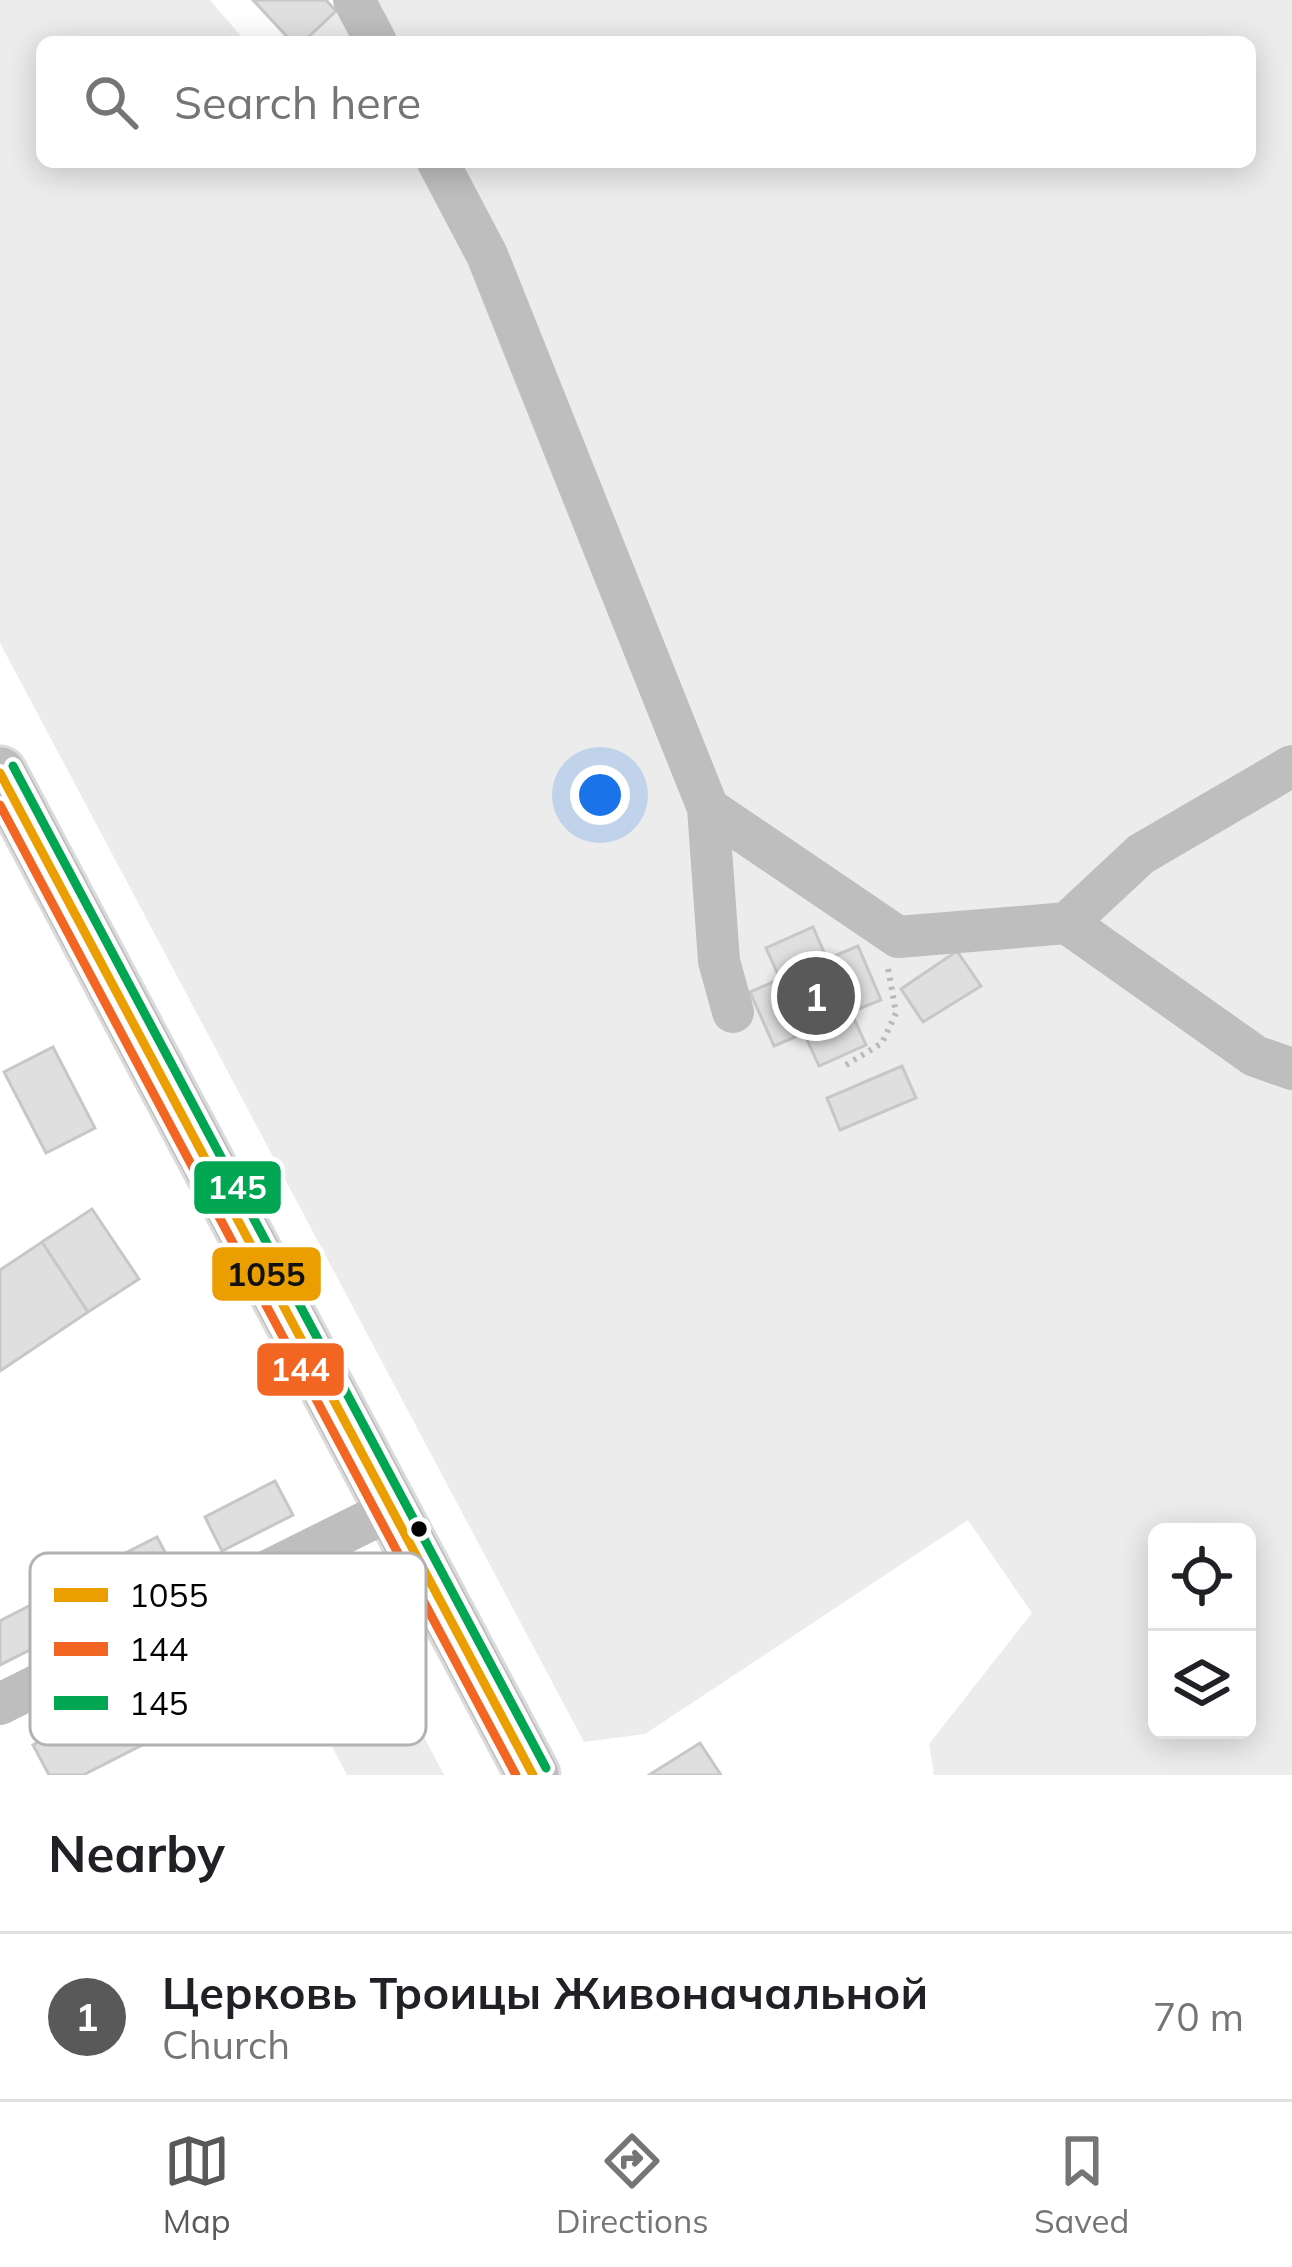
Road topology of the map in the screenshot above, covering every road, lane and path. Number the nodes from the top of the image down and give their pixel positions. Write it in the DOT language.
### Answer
graph roads {
  1 [pos="354,0"];
  2 [pos="373,36"];
  3 [pos="441,168"];
  4 [pos="1292,766"];
  5 [pos="0,773"];
  6 [pos="708,808"];
  7 [pos="1067,923"];
  8 [pos="898,937"];
  9 [pos="733,1012"];
  10 [pos="846,1065"];
  11 [pos="1292,1069"];
  12 [pos="392,1509"];
  13 [pos="304,1553"];
  14 [pos="415,1553"];
  15 [pos="426,1573"];
  16 [pos="30,1689"];
  17 [pos="0,1704"];
  18 [pos="533,1775"];
  1 -- 2 [label="street"];
  3 -- 6 [label="street"];
  4 -- 7 [label="street"];
  5 -- 12 [label="main road"];
  6 -- 8 [label="street"];
  6 -- 9 [label="street"];
  7 -- 8 [label="street"];
  7 -- 11 [label="street"];
  8 -- 10 [label="path"];
  12 -- 13 [label="street"];
  12 -- 14 [label="main road"];
  15 -- 18 [label="main road"];
  16 -- 17 [label="street"];
}
